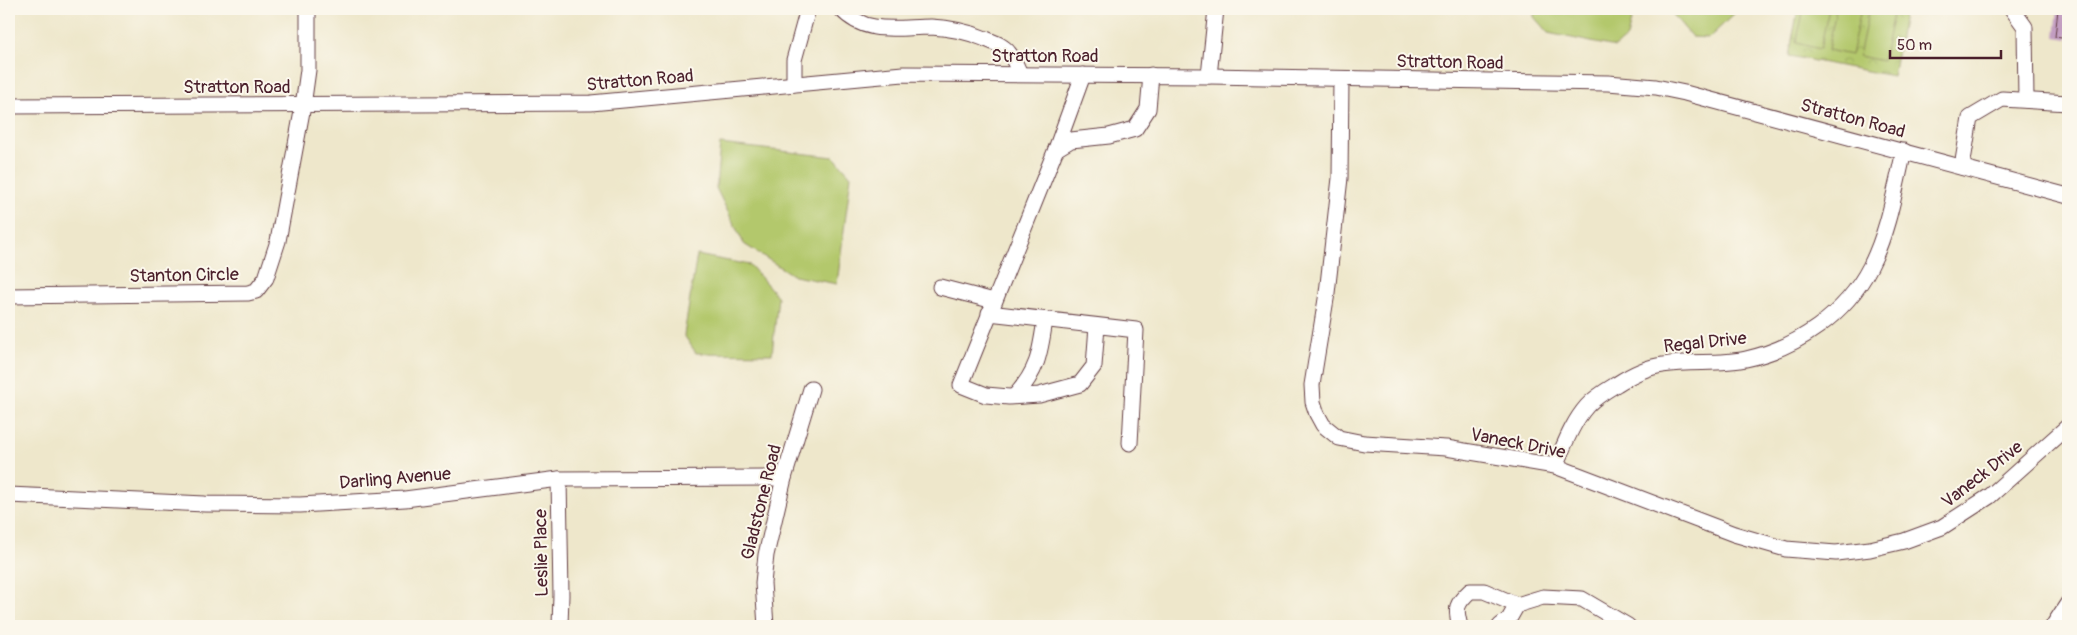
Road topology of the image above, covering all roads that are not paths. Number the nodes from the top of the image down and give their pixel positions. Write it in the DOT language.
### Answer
graph roads {
  1 [pos="308,9"];
  2 [pos="808,9"];
  3 [pos="841,9"];
  4 [pos="1216,9"];
  5 [pos="2012,9"];
  6 [pos="1020,74"];
  7 [pos="1083,75"];
  8 [pos="1151,75"];
  9 [pos="1210,76"];
  10 [pos="1341,79"];
  11 [pos="794,84"];
  12 [pos="2026,100"];
  13 [pos="2068,103"];
  14 [pos="9,106"];
  15 [pos="303,106"];
  16 [pos="1056,149"];
  17 [pos="1904,151"];
  18 [pos="1962,167"];
  19 [pos="2068,196"];
  20 [pos="940,287"];
  21 [pos="9,296"];
  22 [pos="992,307"];
  23 [pos="1045,320"];
  24 [pos="1097,326"];
  25 [pos="812,390"];
  26 [pos="1015,396"];
  27 [pos="2068,426"];
  28 [pos="1130,443"];
  29 [pos="1555,466"];
  30 [pos="784,478"];
  31 [pos="558,479"];
  32 [pos="9,495"];
  33 [pos="2068,603"];
  34 [pos="1517,605"];
  35 [pos="560,626"];
  36 [pos="766,626"];
  37 [pos="1460,626"];
  38 [pos="1500,626"];
  39 [pos="1628,626"];
  40 [pos="2053,626"];
  1 -- 15 [label="street"];
  2 -- 11 [label="street"];
  3 -- 6 [label="street"];
  4 -- 9 [label="street"];
  5 -- 12 [label="street"];
  6 -- 7 [label="street, Stratton Road"];
  6 -- 11 [label="street, Stratton Road"];
  7 -- 8 [label="street, Stratton Road"];
  7 -- 16 [label="street"];
  8 -- 9 [label="street, Stratton Road"];
  8 -- 16 [label="street"];
  9 -- 10 [label="street, Stratton Road"];
  10 -- 17 [label="street, Stratton Road"];
  10 -- 29 [label="street, Vaneck Drive"];
  11 -- 15 [label="street, Stratton Road"];
  12 -- 13 [label="street"];
  12 -- 18 [label="street"];
  14 -- 15 [label="street, Stratton Road"];
  15 -- 21 [label="street, Stanton Circle"];
  16 -- 22 [label="street"];
  17 -- 18 [label="street, Stratton Road"];
  17 -- 29 [label="street, Regal Drive"];
  18 -- 19 [label="street, Stratton Road"];
  20 -- 22 [label="street"];
  22 -- 23 [label="street"];
  22 -- 26 [label="street"];
  23 -- 24 [label="street"];
  23 -- 26 [label="street"];
  24 -- 26 [label="street"];
  24 -- 28 [label="street"];
  25 -- 30 [label="street, Gladstone Road"];
  27 -- 29 [label="street, Vaneck Drive"];
  30 -- 31 [label="street, Darling Avenue"];
  30 -- 36 [label="street, Gladstone Road"];
  31 -- 32 [label="street, Darling Avenue"];
  31 -- 35 [label="street, Leslie Place"];
  33 -- 40 [label="street"];
  34 -- 37 [label="street"];
  34 -- 38 [label="street"];
  34 -- 39 [label="street"];
}
